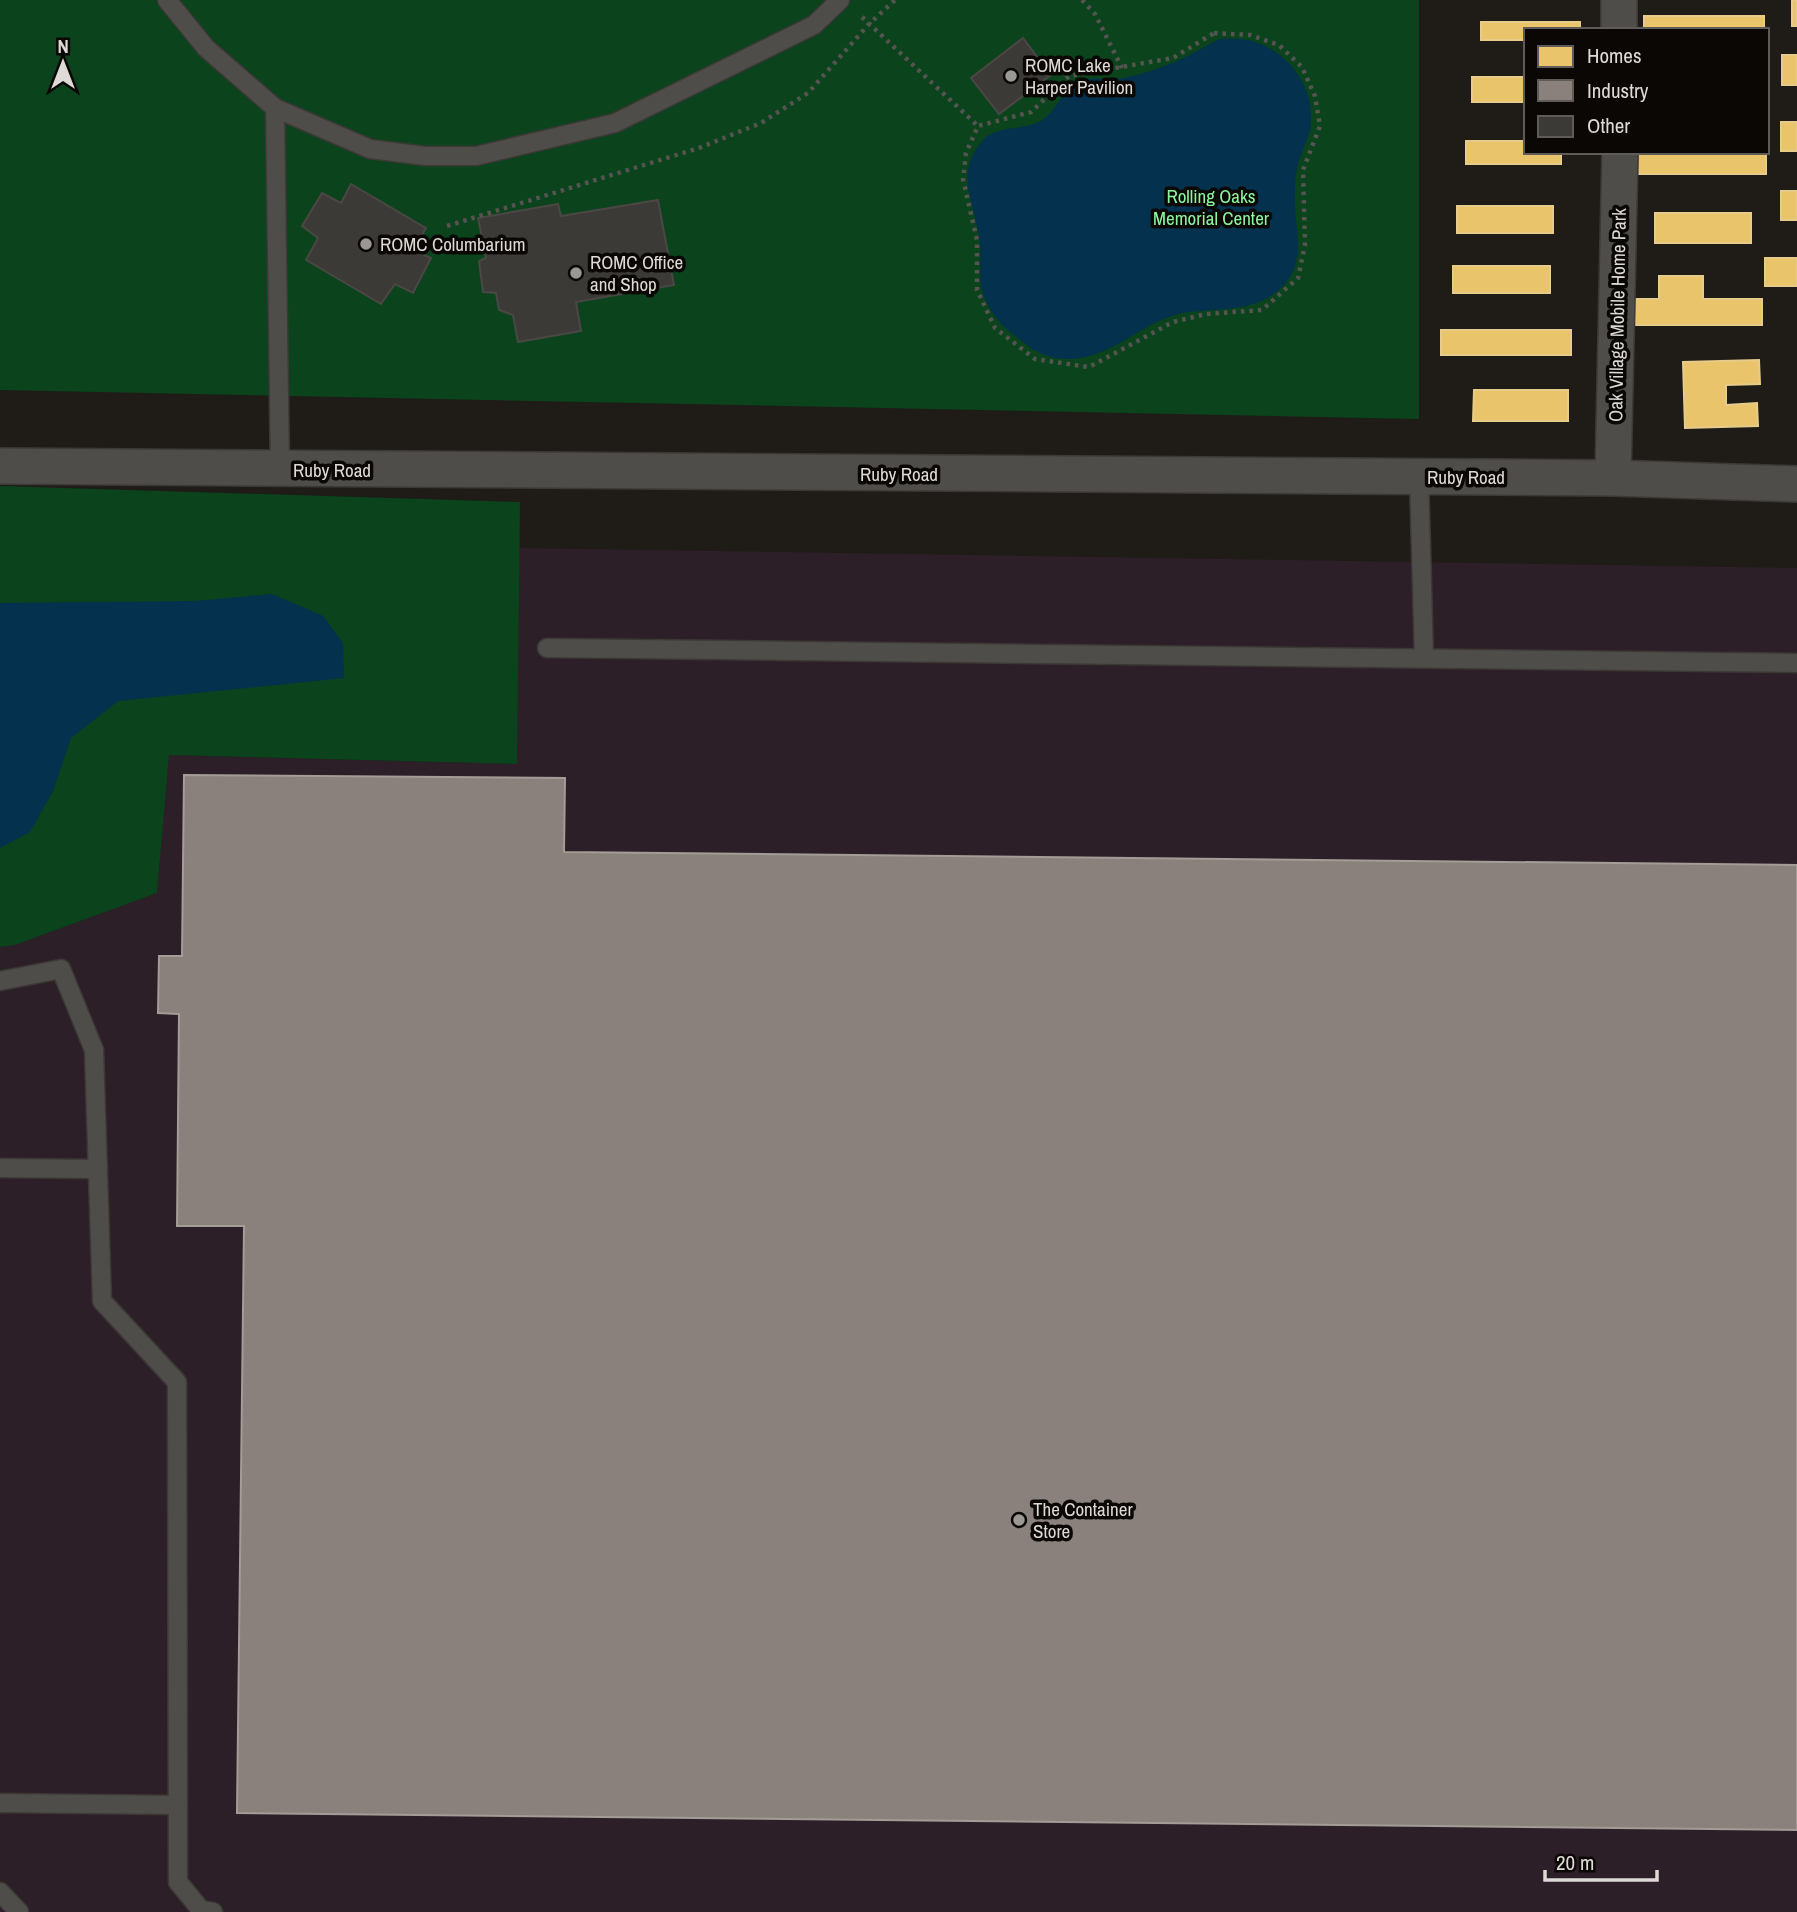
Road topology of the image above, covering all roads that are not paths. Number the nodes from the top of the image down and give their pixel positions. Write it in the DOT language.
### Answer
graph roads {
  1 [pos="167,0"];
  2 [pos="839,0"];
  3 [pos="1619,0"];
  4 [pos="1619,28"];
  5 [pos="275,108"];
  6 [pos="1620,154"];
  7 [pos="0,466"];
  8 [pos="280,470"];
  9 [pos="1419,477"];
  10 [pos="1613,478"];
  11 [pos="1797,484"];
  12 [pos="547,648"];
  13 [pos="1424,658"];
  14 [pos="1797,663"];
  15 [pos="0,981"];
  16 [pos="0,1168"];
  17 [pos="98,1169"];
  18 [pos="0,1803"];
  19 [pos="177,1805"];
  20 [pos="0,1892"];
  21 [pos="19,1912"];
  22 [pos="213,1912"];
  1 -- 5 [label="lane"];
  2 -- 5 [label="lane"];
  3 -- 4 [label="street"];
  5 -- 8 [label="lane"];
  6 -- 10 [label="street, Oak Village Mobile Home Park"];
  7 -- 8 [label="street, Ruby Road"];
  8 -- 9 [label="street, Ruby Road"];
  9 -- 10 [label="street, Ruby Road"];
  9 -- 13 [label="lane"];
  10 -- 11 [label="street, Ruby Road"];
  12 -- 13 [label="lane"];
  13 -- 14 [label="lane"];
  15 -- 17 [label="lane"];
  16 -- 17 [label="lane"];
  17 -- 19 [label="lane"];
  18 -- 19 [label="lane"];
  19 -- 22 [label="lane"];
  20 -- 21 [label="lane"];
}
